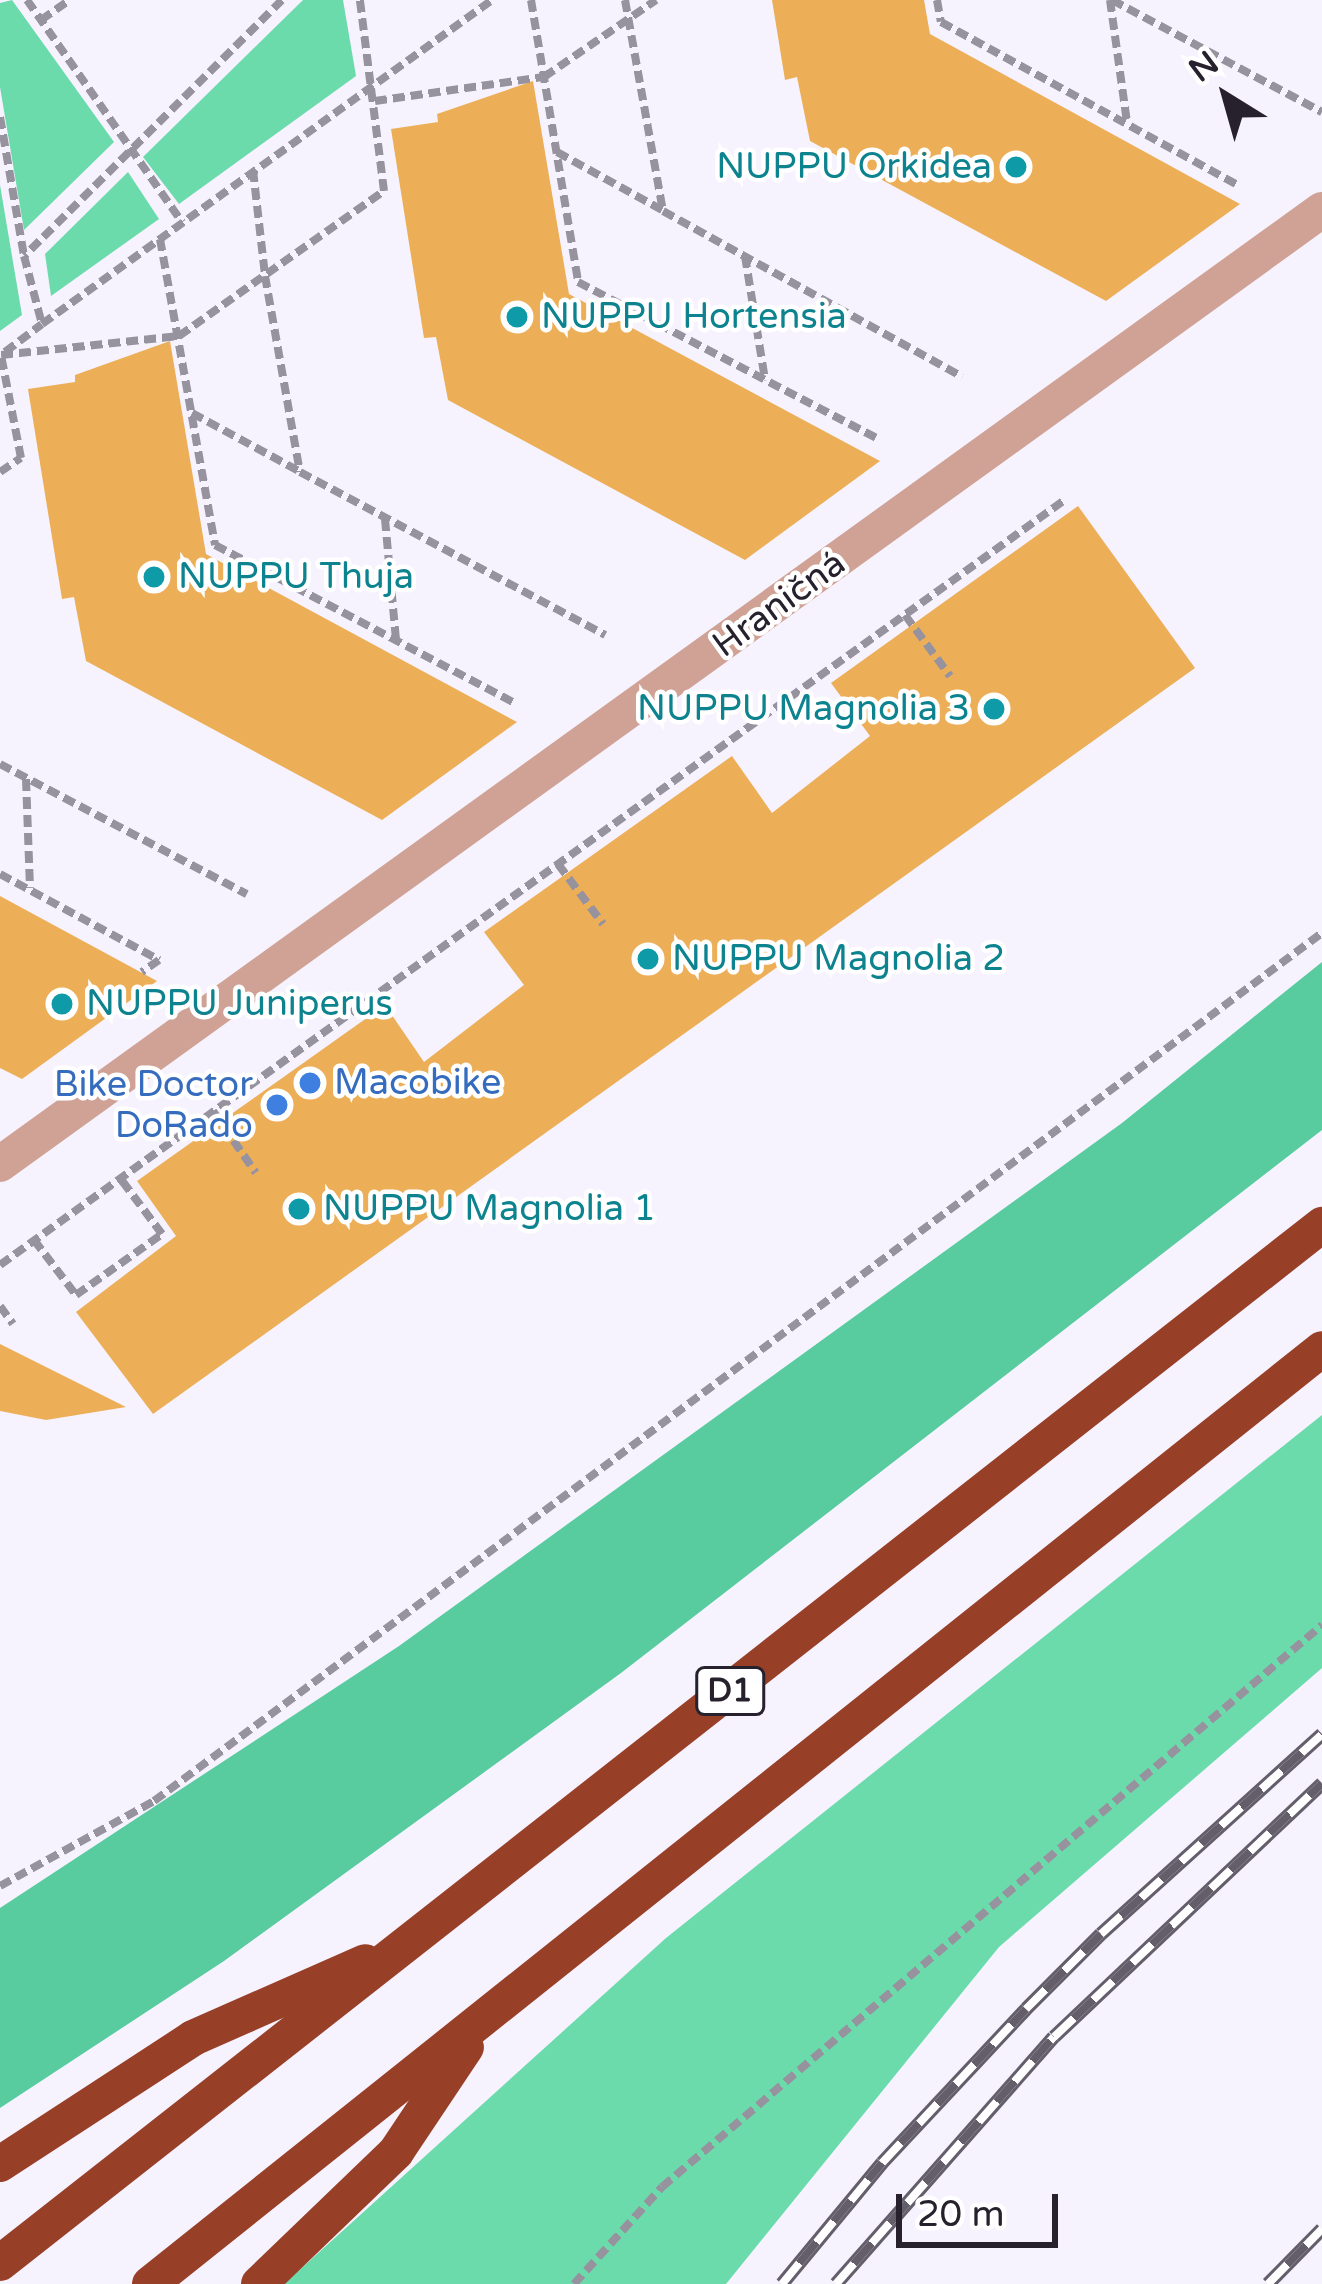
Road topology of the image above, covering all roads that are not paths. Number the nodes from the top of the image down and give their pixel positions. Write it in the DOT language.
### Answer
graph roads {
  1 [pos="1322,210"];
  2 [pos="0,1164"];
  3 [pos="1322,1225"];
  4 [pos="1322,1349"];
  5 [pos="417,1938"];
  6 [pos="485,2019"];
  7 [pos="0,2164"];
  8 [pos="0,2263"];
  9 [pos="150,2284"];
  10 [pos="259,2284"];
  1 -- 2 [label="street, Hraničná"];
  3 -- 5 [label="highway, D1"];
  4 -- 6 [label="highway"];
  5 -- 7 [label="highway"];
  5 -- 8 [label="highway, D1"];
  6 -- 9 [label="highway"];
  6 -- 10 [label="highway"];
}
